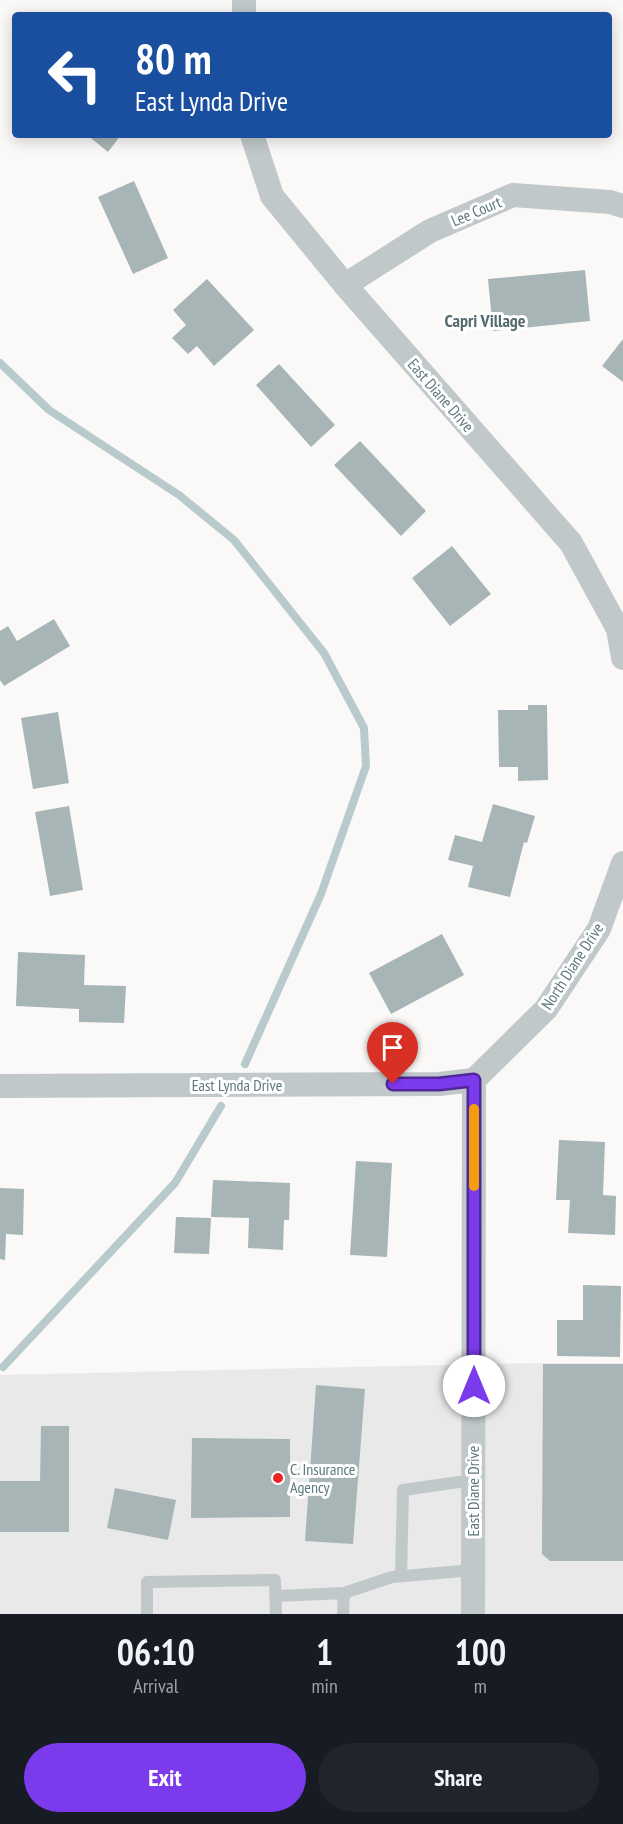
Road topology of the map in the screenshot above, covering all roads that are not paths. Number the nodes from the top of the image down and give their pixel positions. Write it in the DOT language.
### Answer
graph roads {
  1 [pos="253,138"];
  2 [pos="623,206"];
  3 [pos="345,285"];
  4 [pos="623,658"];
  5 [pos="623,863"];
  6 [pos="474,1080"];
  7 [pos="0,1086"];
  8 [pos="473,1479"];
  9 [pos="473,1570"];
  10 [pos="401,1576"];
  11 [pos="344,1593"];
  12 [pos="276,1596"];
  13 [pos="147,1614"];
  14 [pos="276,1614"];
  15 [pos="343,1614"];
  16 [pos="473,1614"];
  1 -- 3 [label="street, East Diane Drive"];
  2 -- 3 [label="street, Lee Court"];
  3 -- 4 [label="street, East Diane Drive"];
  5 -- 6 [label="street, North Diane Drive"];
  6 -- 7 [label="street, East Lynda Drive"];
  6 -- 8 [label="street, East Diane Drive"];
  8 -- 9 [label="street, East Diane Drive"];
  8 -- 10 [label="lane"];
  9 -- 10 [label="lane"];
  9 -- 16 [label="street, East Diane Drive"];
  10 -- 11 [label="lane"];
  11 -- 12 [label="lane"];
  11 -- 15 [label="lane"];
  12 -- 13 [label="lane"];
  12 -- 14 [label="lane"];
}
